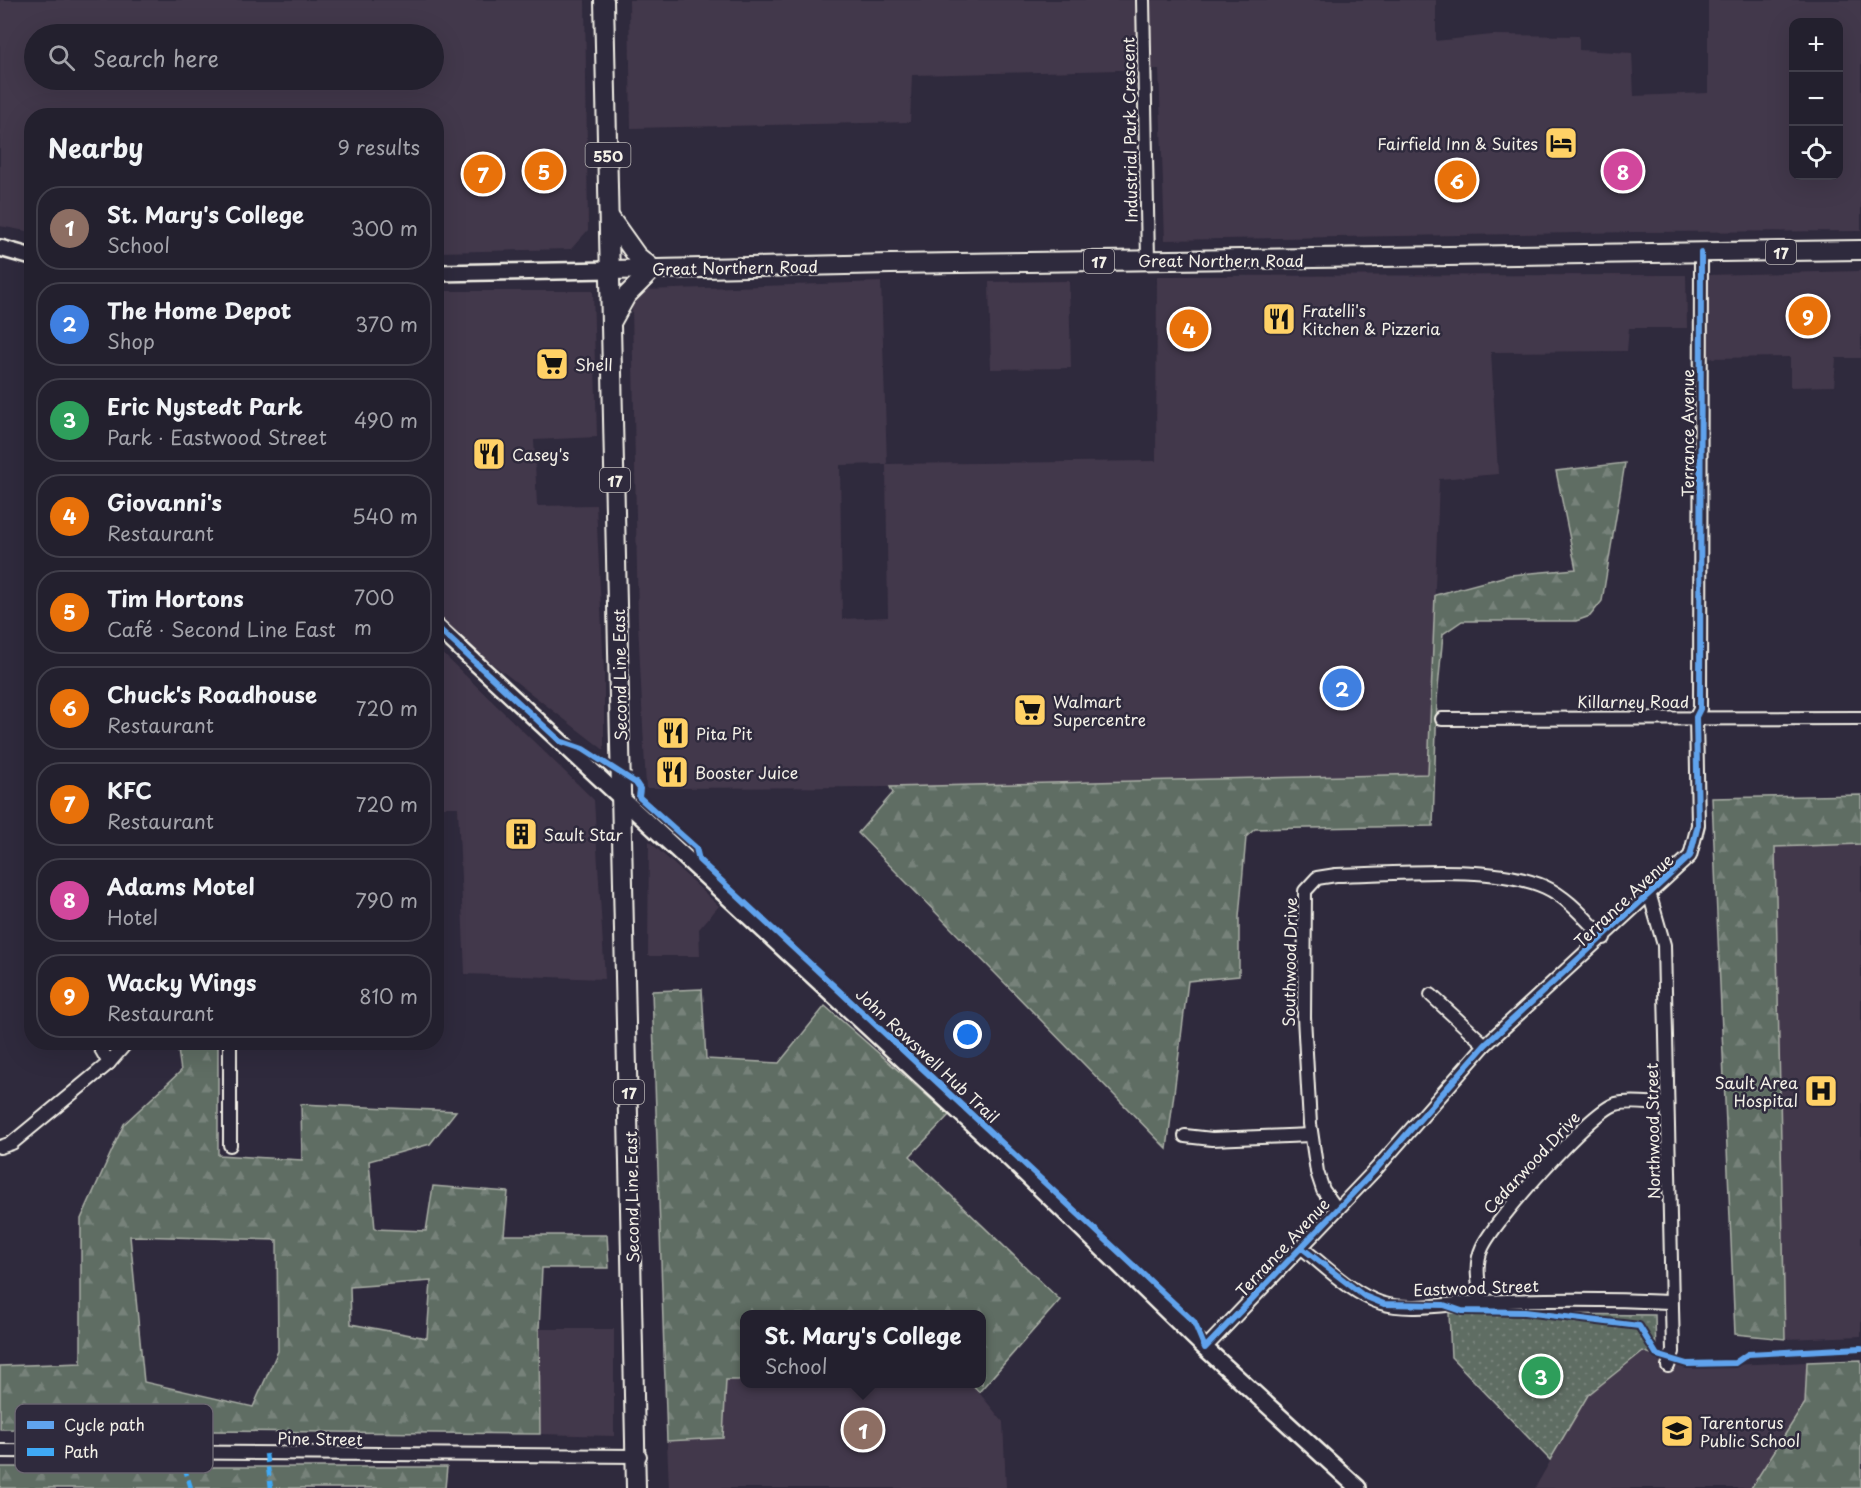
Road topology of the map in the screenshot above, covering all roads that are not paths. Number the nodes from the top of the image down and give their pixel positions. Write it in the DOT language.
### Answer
graph roads {
  1 [pos="604,0"];
  2 [pos="1143,0"];
  3 [pos="609,218"];
  4 [pos="0,248"];
  5 [pos="1861,250"];
  6 [pos="1701,253"];
  7 [pos="24,256"];
  8 [pos="1148,260"];
  9 [pos="653,269"];
  10 [pos="611,270"];
  11 [pos="444,273"];
  12 [pos="611,322"];
  13 [pos="444,633"];
  14 [pos="1696,717"];
  15 [pos="1861,718"];
  16 [pos="1442,719"];
  17 [pos="622,798"];
  18 [pos="1650,896"];
  19 [pos="1604,938"];
  20 [pos="1431,995"];
  21 [pos="1485,1045"];
  22 [pos="103,1050"];
  23 [pos="119,1050"];
  24 [pos="230,1050"];
  25 [pos="110,1063"];
  26 [pos="1666,1104"];
  27 [pos="1311,1135"];
  28 [pos="1185,1136"];
  29 [pos="230,1145"];
  30 [pos="0,1147"];
  31 [pos="1337,1209"];
  32 [pos="1302,1248"];
  33 [pos="1481,1302"];
  34 [pos="1670,1302"];
  35 [pos="1205,1348"];
  36 [pos="1668,1366"];
  37 [pos="0,1451"];
  38 [pos="15,1451"];
  39 [pos="213,1453"];
  40 [pos="638,1456"];
  41 [pos="638,1488"];
  42 [pos="1358,1488"];
  1 -- 3 [label="highway, Second Line East / 550"];
  2 -- 8 [label="street, Industrial Park Crescent"];
  3 -- 9 [label="highway"];
  3 -- 10 [label="highway, Second Line East / 550"];
  4 -- 7 [label="main road"];
  5 -- 6 [label="highway, Great Northern Road / 17"];
  6 -- 8 [label="highway, Great Northern Road / 17"];
  6 -- 14 [label="street, Terrance Avenue"];
  8 -- 9 [label="highway, Great Northern Road / 17"];
  9 -- 10 [label="highway, Great Northern Road / 17"];
  9 -- 12 [label="highway"];
  10 -- 11 [label="main road, Great Northern Road"];
  10 -- 12 [label="highway, Second Line East / 17"];
  12 -- 17 [label="highway, Second Line East / 17"];
  13 -- 17 [label="main road"];
  14 -- 15 [label="street, Killarney Road"];
  14 -- 16 [label="street, Killarney Road"];
  14 -- 18 [label="street, Terrance Avenue"];
  17 -- 35 [label="main road"];
  17 -- 40 [label="highway, Second Line East / 17"];
  18 -- 19 [label="street, Terrance Avenue"];
  18 -- 26 [label="street, Northwood Street"];
  19 -- 21 [label="street, Terrance Avenue"];
  19 -- 27 [label="street, Southwood Drive"];
  20 -- 21 [label="street"];
  21 -- 31 [label="street, Terrance Avenue"];
  22 -- 25 [label="street"];
  23 -- 25 [label="street"];
  24 -- 29 [label="street"];
  25 -- 30 [label="street"];
  26 -- 33 [label="street, Cedarwood Drive"];
  26 -- 34 [label="street, Northwood Street"];
  27 -- 28 [label="street"];
  27 -- 31 [label="street, Southwood Drive"];
  31 -- 32 [label="street, Terrance Avenue"];
  32 -- 33 [label="street, Eastwood Street"];
  32 -- 35 [label="street, Terrance Avenue"];
  33 -- 34 [label="street, Eastwood Street"];
  34 -- 36 [label="street, Northwood Street"];
  35 -- 42 [label="main road"];
  37 -- 38 [label="street, Pine Street"];
  39 -- 40 [label="street, Pine Street"];
  40 -- 41 [label="highway, Second Line East / 17"];
}
